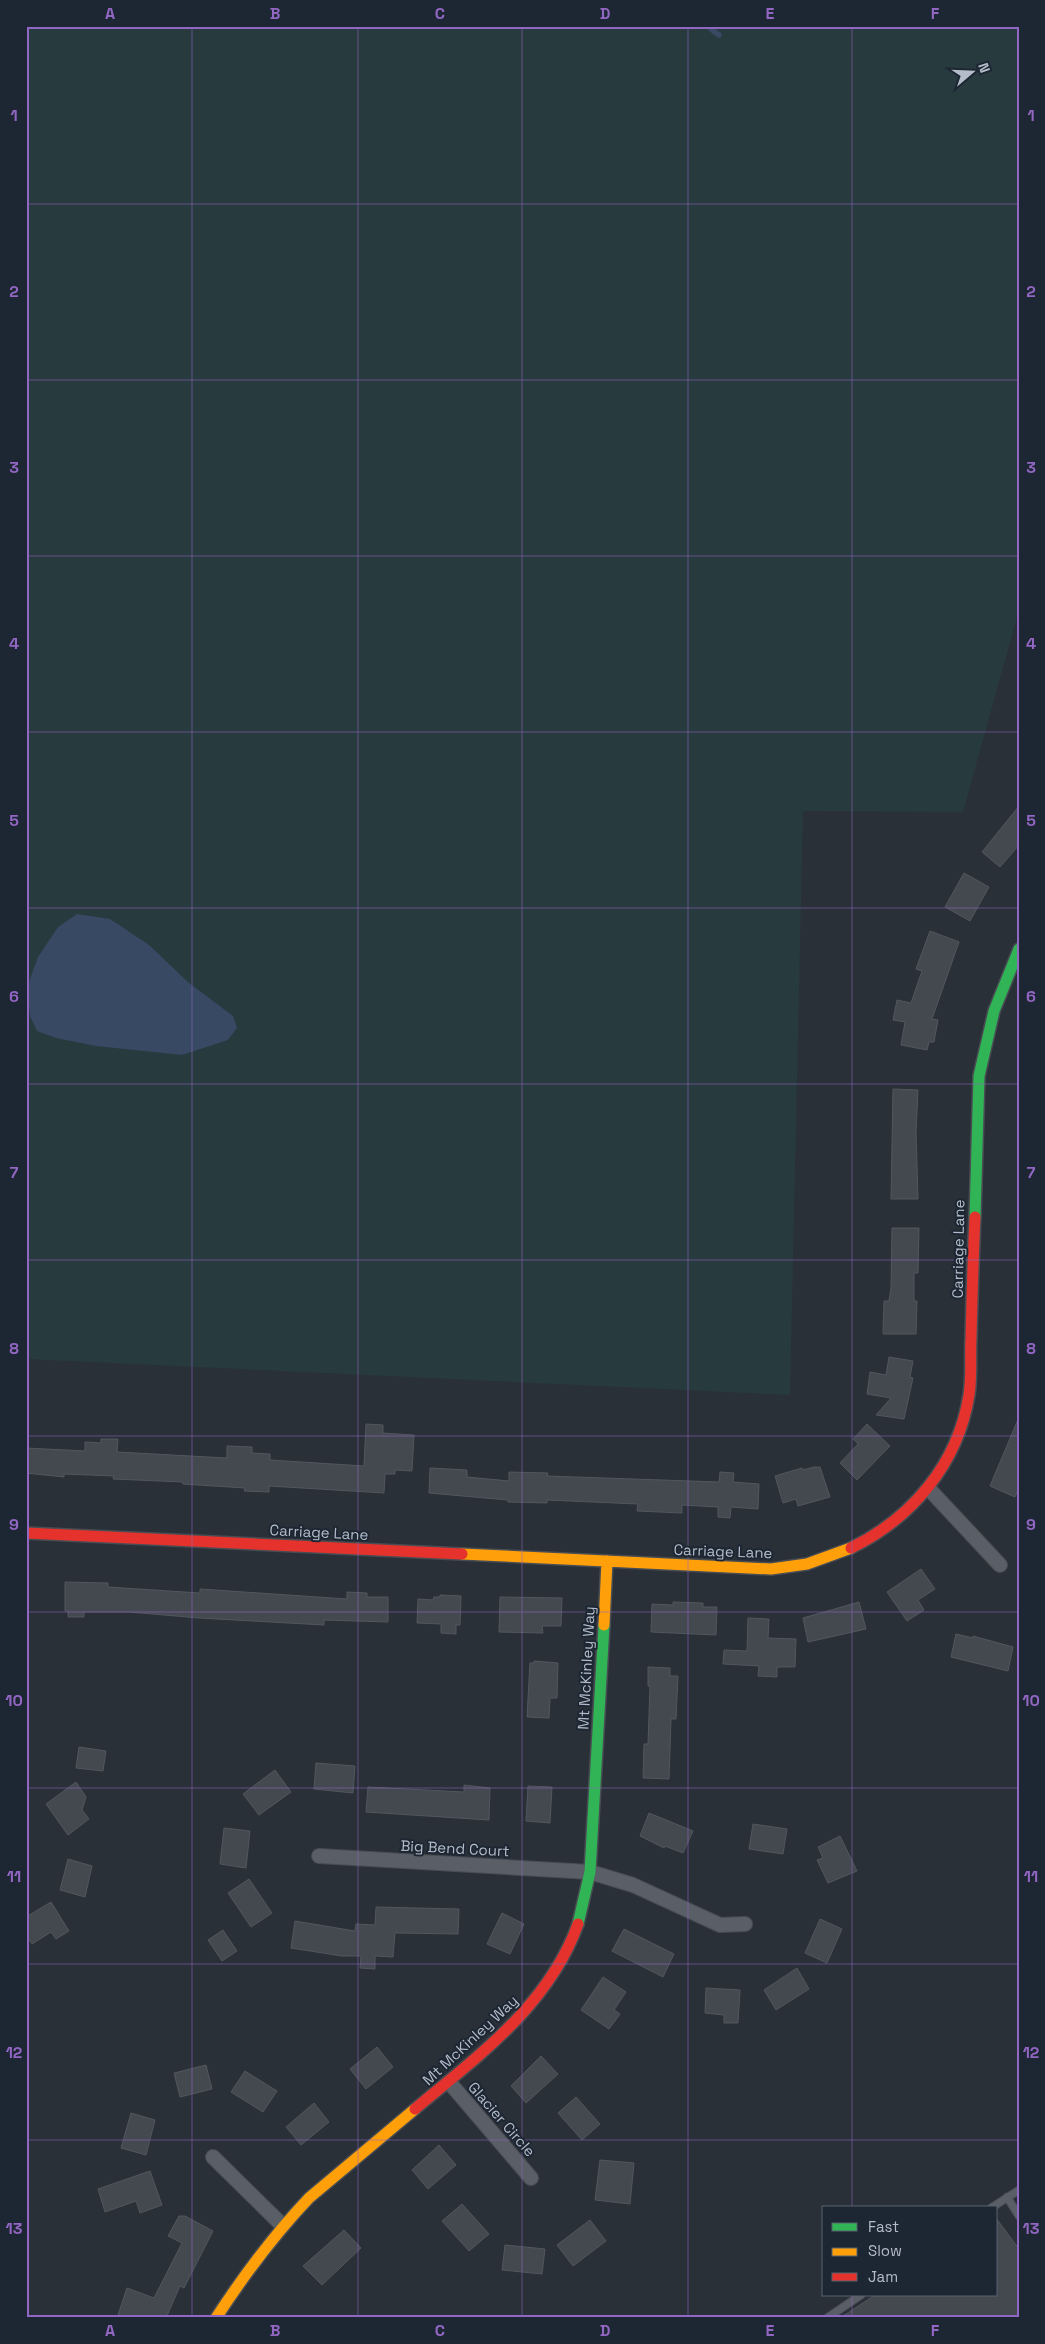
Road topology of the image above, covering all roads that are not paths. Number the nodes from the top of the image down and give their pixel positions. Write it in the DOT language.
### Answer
graph roads {
  1 [pos="1019,949"];
  2 [pos="929,1489"];
  3 [pos="26,1533"];
  4 [pos="607,1561"];
  5 [pos="1000,1565"];
  6 [pos="318,1856"];
  7 [pos="590,1872"];
  8 [pos="745,1924"];
  9 [pos="449,2082"];
  10 [pos="213,2157"];
  11 [pos="531,2178"];
  12 [pos="1019,2190"];
  13 [pos="1007,2197"];
  14 [pos="994,2206"];
  15 [pos="1019,2216"];
  16 [pos="282,2225"];
  17 [pos="860,2296"];
  18 [pos="216,2318"];
  19 [pos="827,2318"];
  1 -- 2 [label="street, Carriage Lane"];
  2 -- 4 [label="street, Carriage Lane"];
  2 -- 5 [label="street"];
  3 -- 4 [label="street, Carriage Lane"];
  4 -- 7 [label="street, Mt McKinley Way"];
  6 -- 7 [label="street, Big Bend Court"];
  7 -- 8 [label="street, Big Bend Court"];
  7 -- 9 [label="street, Mt McKinley Way"];
  9 -- 11 [label="street, Glacier Circle"];
  9 -- 16 [label="street, Mt McKinley Way"];
  10 -- 16 [label="street"];
  12 -- 13 [label="lane"];
  13 -- 14 [label="lane"];
  13 -- 15 [label="lane"];
  16 -- 18 [label="street, Mt McKinley Way"];
  17 -- 19 [label="lane"];
}
